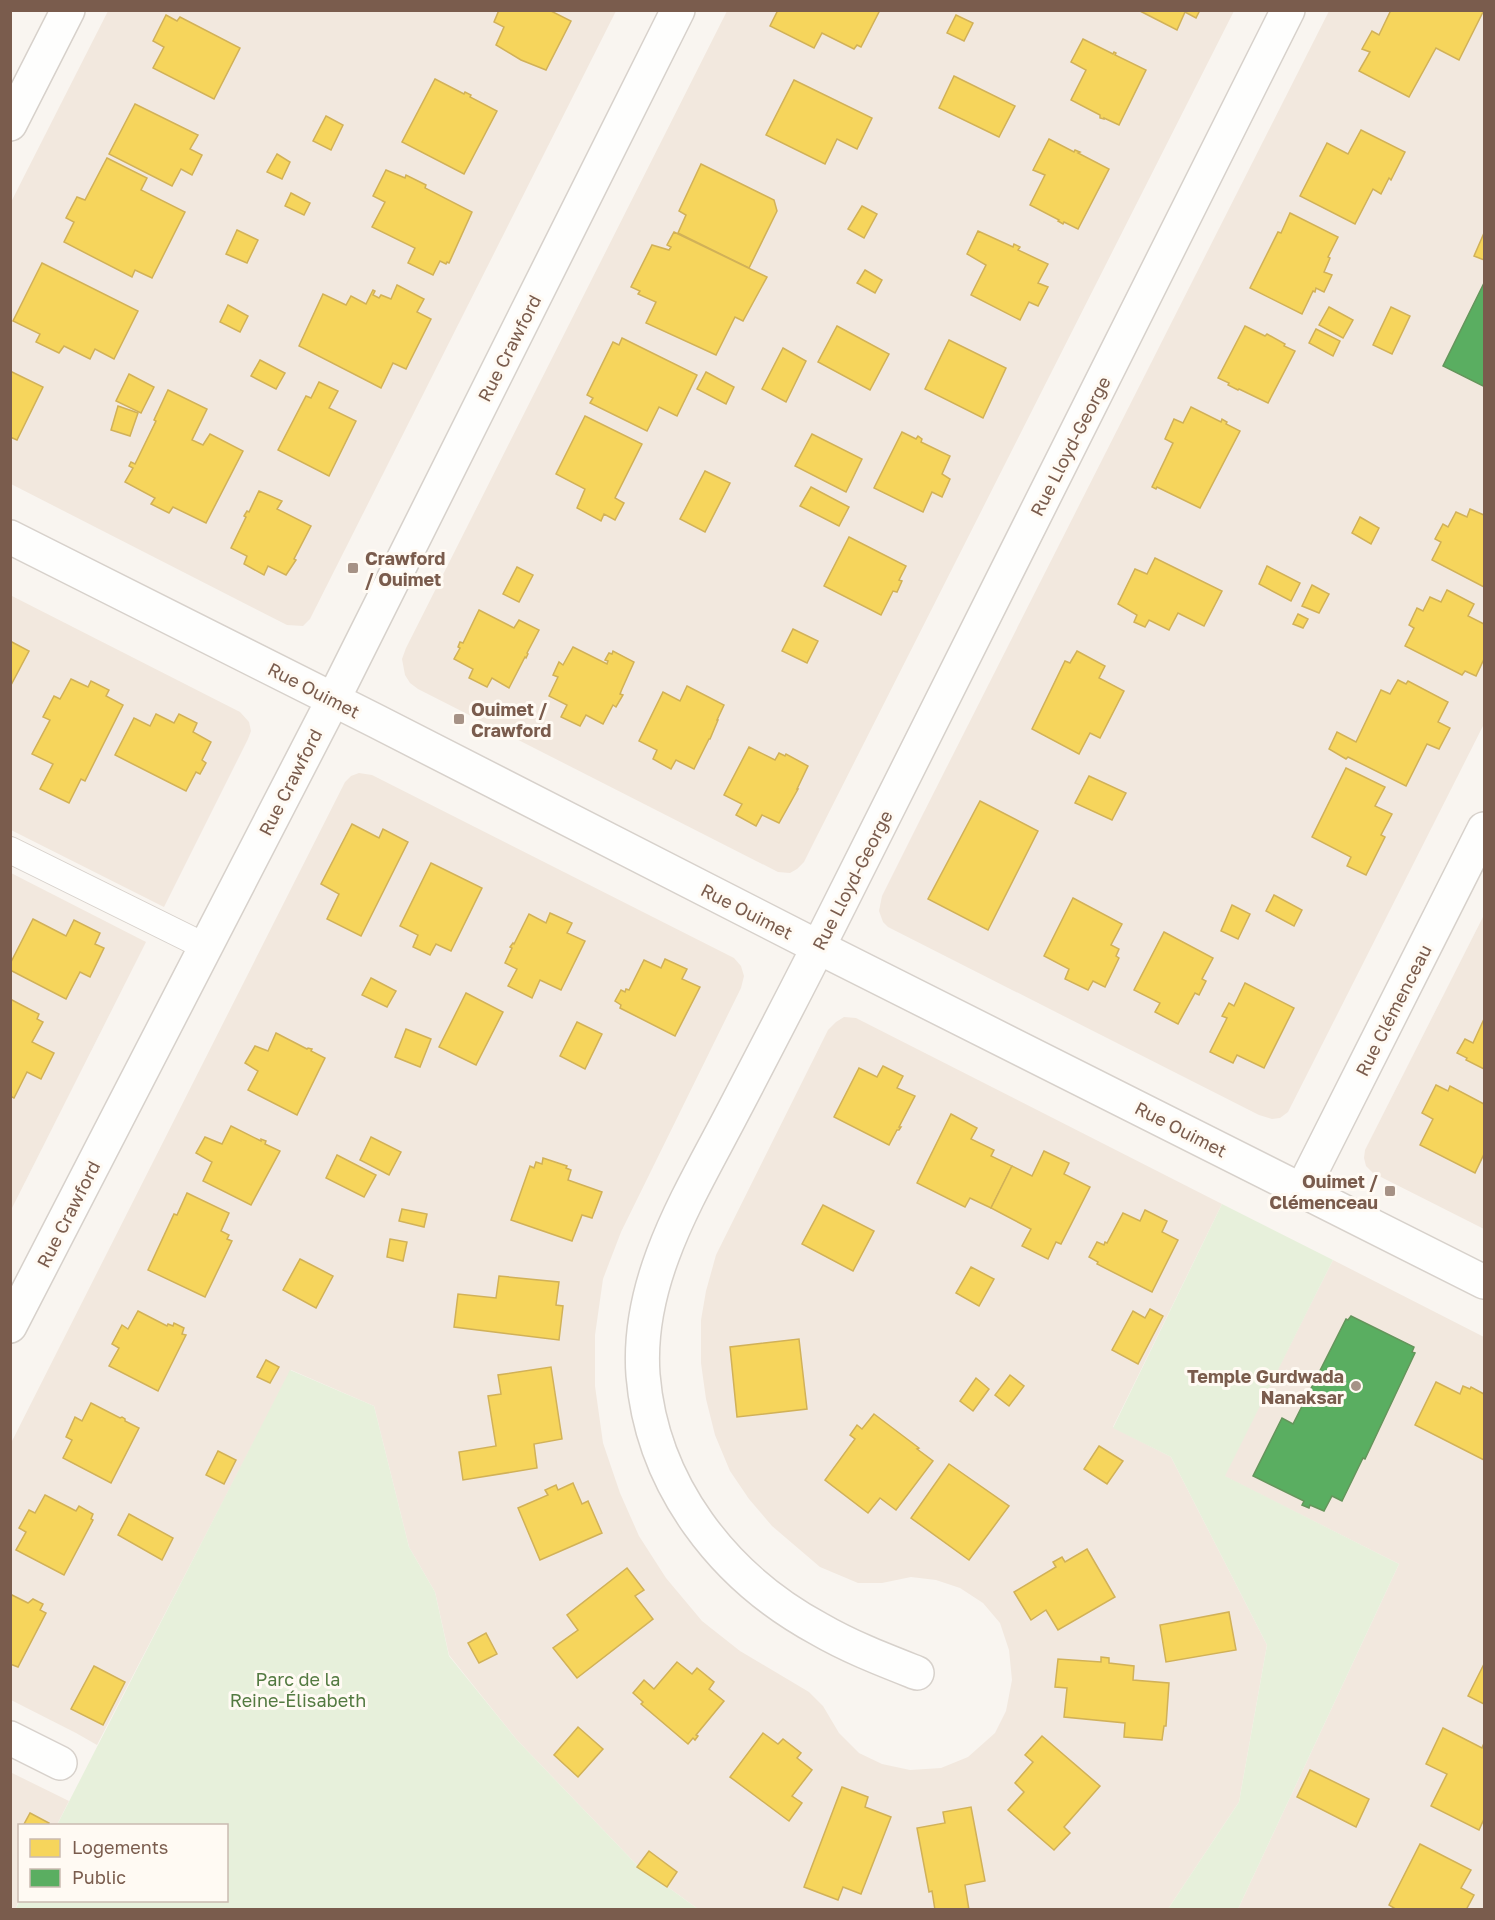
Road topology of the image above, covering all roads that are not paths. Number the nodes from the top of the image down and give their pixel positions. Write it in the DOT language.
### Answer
graph roads {
  1 [pos="68,10"];
  2 [pos="678,10"];
  3 [pos="1288,10"];
  4 [pos="10,124"];
  5 [pos="10,537"];
  6 [pos="333,700"];
  7 [pos="1485,829"];
  8 [pos="10,850"];
  9 [pos="206,947"];
  10 [pos="818,947"];
  11 [pos="1302,1191"];
  12 [pos="1485,1282"];
  13 [pos="10,1326"];
  14 [pos="917,1673"];
  15 [pos="10,1738"];
  16 [pos="60,1763"];
  1 -- 4 [label="street"];
  2 -- 6 [label="street, Rue Crawford"];
  3 -- 10 [label="street, Rue Lloyd-George"];
  5 -- 6 [label="street, Rue Ouimet"];
  6 -- 9 [label="street, Rue Crawford"];
  6 -- 10 [label="street, Rue Ouimet"];
  7 -- 11 [label="street, Rue Clémenceau"];
  8 -- 9 [label="lane"];
  9 -- 13 [label="street, Rue Crawford"];
  10 -- 11 [label="street, Rue Ouimet"];
  10 -- 14 [label="street, Rue Lloyd-George"];
  11 -- 12 [label="street, Rue Ouimet"];
  15 -- 16 [label="street"];
}
